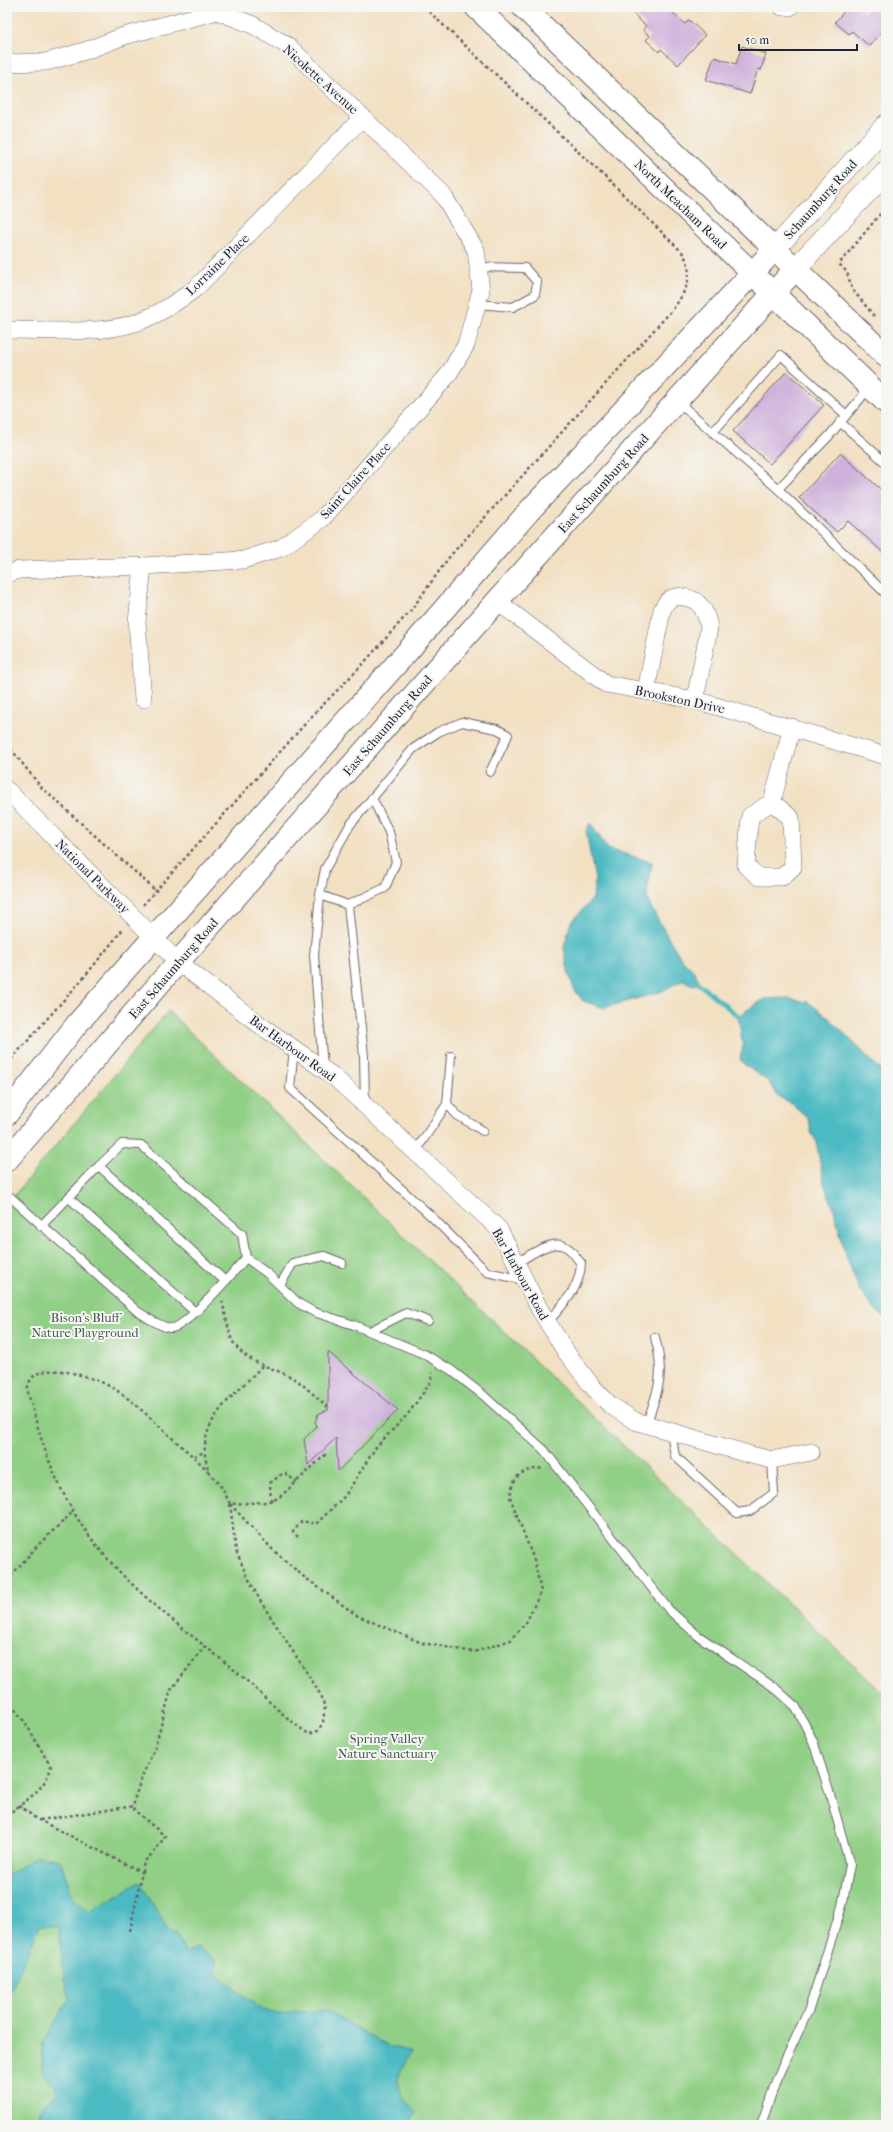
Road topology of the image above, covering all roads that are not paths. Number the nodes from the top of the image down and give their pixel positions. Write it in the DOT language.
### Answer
graph roads {
  1 [pos="476,7"];
  2 [pos="523,7"];
  3 [pos="7,63"];
  4 [pos="363,117"];
  5 [pos="886,125"];
  6 [pos="886,172"];
  7 [pos="775,249"];
  8 [pos="478,267"];
  9 [pos="796,268"];
  10 [pos="754,273"];
  11 [pos="773,293"];
  12 [pos="479,297"];
  13 [pos="7,330"];
  14 [pos="886,356"];
  15 [pos="870,387"];
  16 [pos="677,400"];
  17 [pos="886,402"];
  18 [pos="846,415"];
  19 [pos="840,422"];
  20 [pos="713,432"];
  21 [pos="886,463"];
  22 [pos="778,489"];
  23 [pos="143,566"];
  24 [pos="7,574"];
  25 [pos="886,594"];
  26 [pos="497,601"];
  27 [pos="646,691"];
  28 [pos="143,699"];
  29 [pos="695,700"];
  30 [pos="792,727"];
  31 [pos="886,756"];
  32 [pos="490,772"];
  33 [pos="7,790"];
  34 [pos="372,798"];
  35 [pos="772,802"];
  36 [pos="320,895"];
  37 [pos="348,905"];
  38 [pos="154,937"];
  39 [pos="178,962"];
  40 [pos="294,1048"];
  41 [pos="450,1056"];
  42 [pos="323,1070"];
  43 [pos="447,1104"];
  44 [pos="365,1106"];
  45 [pos="7,1114"];
  46 [pos="483,1131"];
  47 [pos="415,1152"];
  48 [pos="7,1160"];
  49 [pos="100,1166"];
  50 [pos="7,1194"];
  51 [pos="69,1198"];
  52 [pos="41,1226"];
  53 [pos="246,1258"];
  54 [pos="342,1263"];
  55 [pos="517,1263"];
  56 [pos="225,1281"];
  57 [pos="526,1281"];
  58 [pos="280,1285"];
  59 [pos="195,1312"];
  60 [pos="428,1321"];
  61 [pos="548,1322"];
  62 [pos="370,1331"];
  63 [pos="655,1337"];
  64 [pos="646,1425"];
  65 [pos="671,1432"];
  66 [pos="811,1452"];
  67 [pos="772,1460"];
  68 [pos="761,2125"];
  1 -- 10 [label="main road, North Meacham Road"];
  2 -- 7 [label="main road"];
  3 -- 4 [label="street, Nicolette Avenue"];
  4 -- 8 [label="street, Nicolette Avenue"];
  4 -- 13 [label="street, Lorraine Place"];
  5 -- 7 [label="street, Schaumburg Road"];
  6 -- 9 [label="street"];
  7 -- 9 [label="main road"];
  7 -- 10 [label="main road, Schaumburg Road"];
  8 -- 12 [label="street, Nicolette Avenue"];
  8 -- 12 [label="lane"];
  9 -- 11 [label="main road"];
  9 -- 14 [label="main road"];
  10 -- 11 [label="main road, North Meacham Road"];
  10 -- 38 [label="main road"];
  11 -- 15 [label="main road, North Meacham Road"];
  11 -- 16 [label="main road, East Schaumburg Road"];
  12 -- 23 [label="street, Saint Claire Place"];
  15 -- 17 [label="main road, North Meacham Road"];
  15 -- 18 [label="lane"];
  16 -- 20 [label="lane"];
  16 -- 26 [label="main road, East Schaumburg Road"];
  18 -- 19 [label="lane"];
  18 -- 20 [label="lane"];
  19 -- 21 [label="lane"];
  19 -- 22 [label="lane"];
  20 -- 22 [label="lane"];
  22 -- 25 [label="lane"];
  23 -- 24 [label="street, Saint Claire Place"];
  23 -- 28 [label="street"];
  26 -- 27 [label="street, Brookston Drive"];
  26 -- 39 [label="main road, East Schaumburg Road"];
  27 -- 29 [label="street, Brookston Drive"];
  27 -- 29 [label="street"];
  29 -- 30 [label="street, Brookston Drive"];
  30 -- 31 [label="street, Brookston Drive"];
  30 -- 35 [label="street"];
  32 -- 34 [label="lane"];
  33 -- 38 [label="street, National Parkway"];
  34 -- 36 [label="lane"];
  34 -- 37 [label="lane"];
  36 -- 37 [label="lane"];
  36 -- 42 [label="lane"];
  37 -- 44 [label="lane"];
  38 -- 39 [label="street, National Parkway"];
  38 -- 45 [label="main road"];
  39 -- 40 [label="street, Bar Harbour Road"];
  39 -- 48 [label="main road, East Schaumburg Road"];
  40 -- 42 [label="street, Bar Harbour Road"];
  40 -- 57 [label="lane"];
  41 -- 43 [label="lane"];
  42 -- 44 [label="street, Bar Harbour Road"];
  43 -- 46 [label="lane"];
  43 -- 47 [label="lane"];
  44 -- 47 [label="street, Bar Harbour Road"];
  47 -- 55 [label="street, Bar Harbour Road"];
  49 -- 51 [label="lane"];
  49 -- 53 [label="lane"];
  49 -- 56 [label="lane"];
  50 -- 52 [label="lane"];
  51 -- 52 [label="lane"];
  51 -- 59 [label="lane"];
  52 -- 59 [label="lane"];
  53 -- 56 [label="lane"];
  53 -- 58 [label="lane"];
  54 -- 58 [label="lane"];
  55 -- 57 [label="street, Bar Harbour Road"];
  55 -- 61 [label="lane"];
  56 -- 59 [label="lane"];
  57 -- 61 [label="street, Bar Harbour Road"];
  58 -- 62 [label="lane"];
  60 -- 62 [label="lane"];
  61 -- 64 [label="street, Bar Harbour Road"];
  62 -- 68 [label="lane"];
  63 -- 64 [label="lane"];
  64 -- 65 [label="street, Bar Harbour Road"];
  65 -- 67 [label="street, Bar Harbour Road"];
  65 -- 67 [label="lane"];
  66 -- 67 [label="street, Bar Harbour Road"];
}
